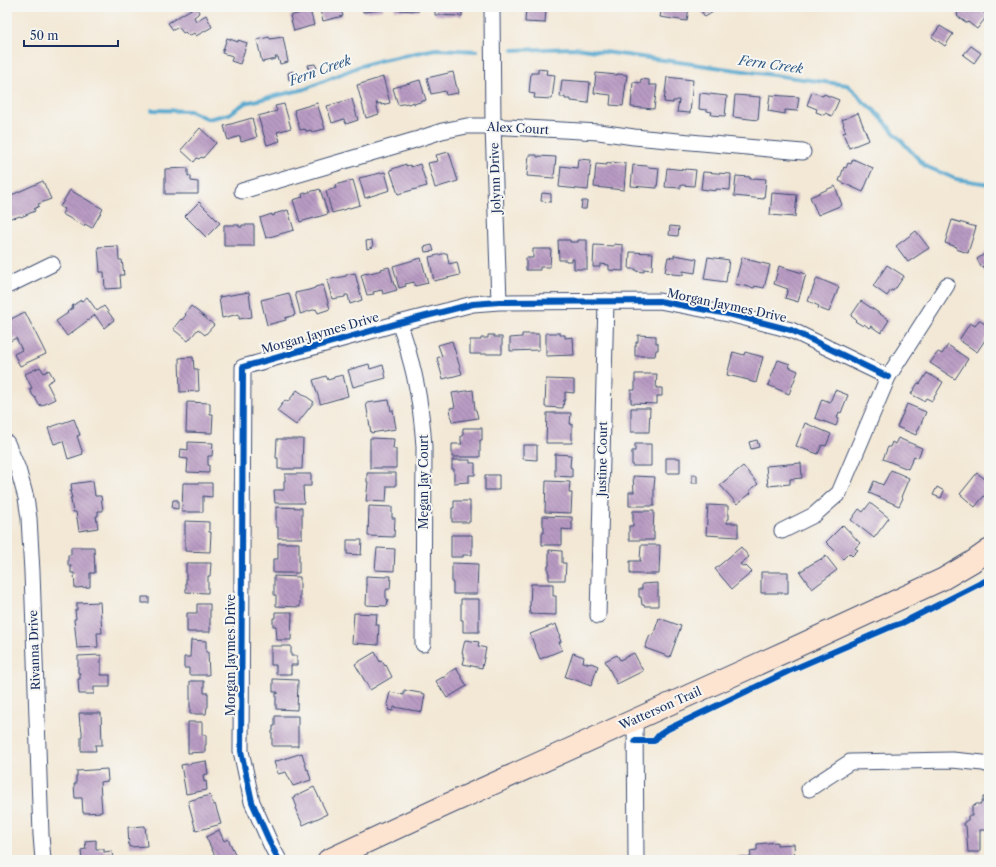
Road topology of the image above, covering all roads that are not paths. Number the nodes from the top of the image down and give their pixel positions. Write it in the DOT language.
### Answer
graph roads {
  1 [pos="492,7"];
  2 [pos="493,126"];
  3 [pos="803,152"];
  4 [pos="242,191"];
  5 [pos="52,264"];
  6 [pos="947,285"];
  7 [pos="7,286"];
  8 [pos="606,301"];
  9 [pos="499,302"];
  10 [pos="400,323"];
  11 [pos="888,377"];
  12 [pos="7,443"];
  13 [pos="782,532"];
  14 [pos="989,550"];
  15 [pos="598,616"];
  16 [pos="423,644"];
  17 [pos="635,719"];
  18 [pos="989,764"];
  19 [pos="809,789"];
  20 [pos="43,860"];
  21 [pos="279,860"];
  22 [pos="328,860"];
  23 [pos="636,860"];
  1 -- 2 [label="street, Jolynn Drive"];
  2 -- 3 [label="street, Alex Court"];
  2 -- 4 [label="street, Alex Court"];
  2 -- 9 [label="street, Jolynn Drive"];
  5 -- 7 [label="street"];
  6 -- 11 [label="street"];
  8 -- 9 [label="street, Morgan Jaymes Drive"];
  8 -- 11 [label="street, Morgan Jaymes Drive"];
  8 -- 15 [label="street, Justine Court"];
  9 -- 10 [label="street, Morgan Jaymes Drive"];
  10 -- 16 [label="street, Megan Jay Court"];
  10 -- 21 [label="street, Morgan Jaymes Drive"];
  11 -- 13 [label="street"];
  12 -- 20 [label="street, Rivanna Drive"];
  14 -- 17 [label="main road, Watterson Trail"];
  17 -- 22 [label="main road, Watterson Trail"];
  17 -- 23 [label="street"];
  18 -- 19 [label="street"];
}
